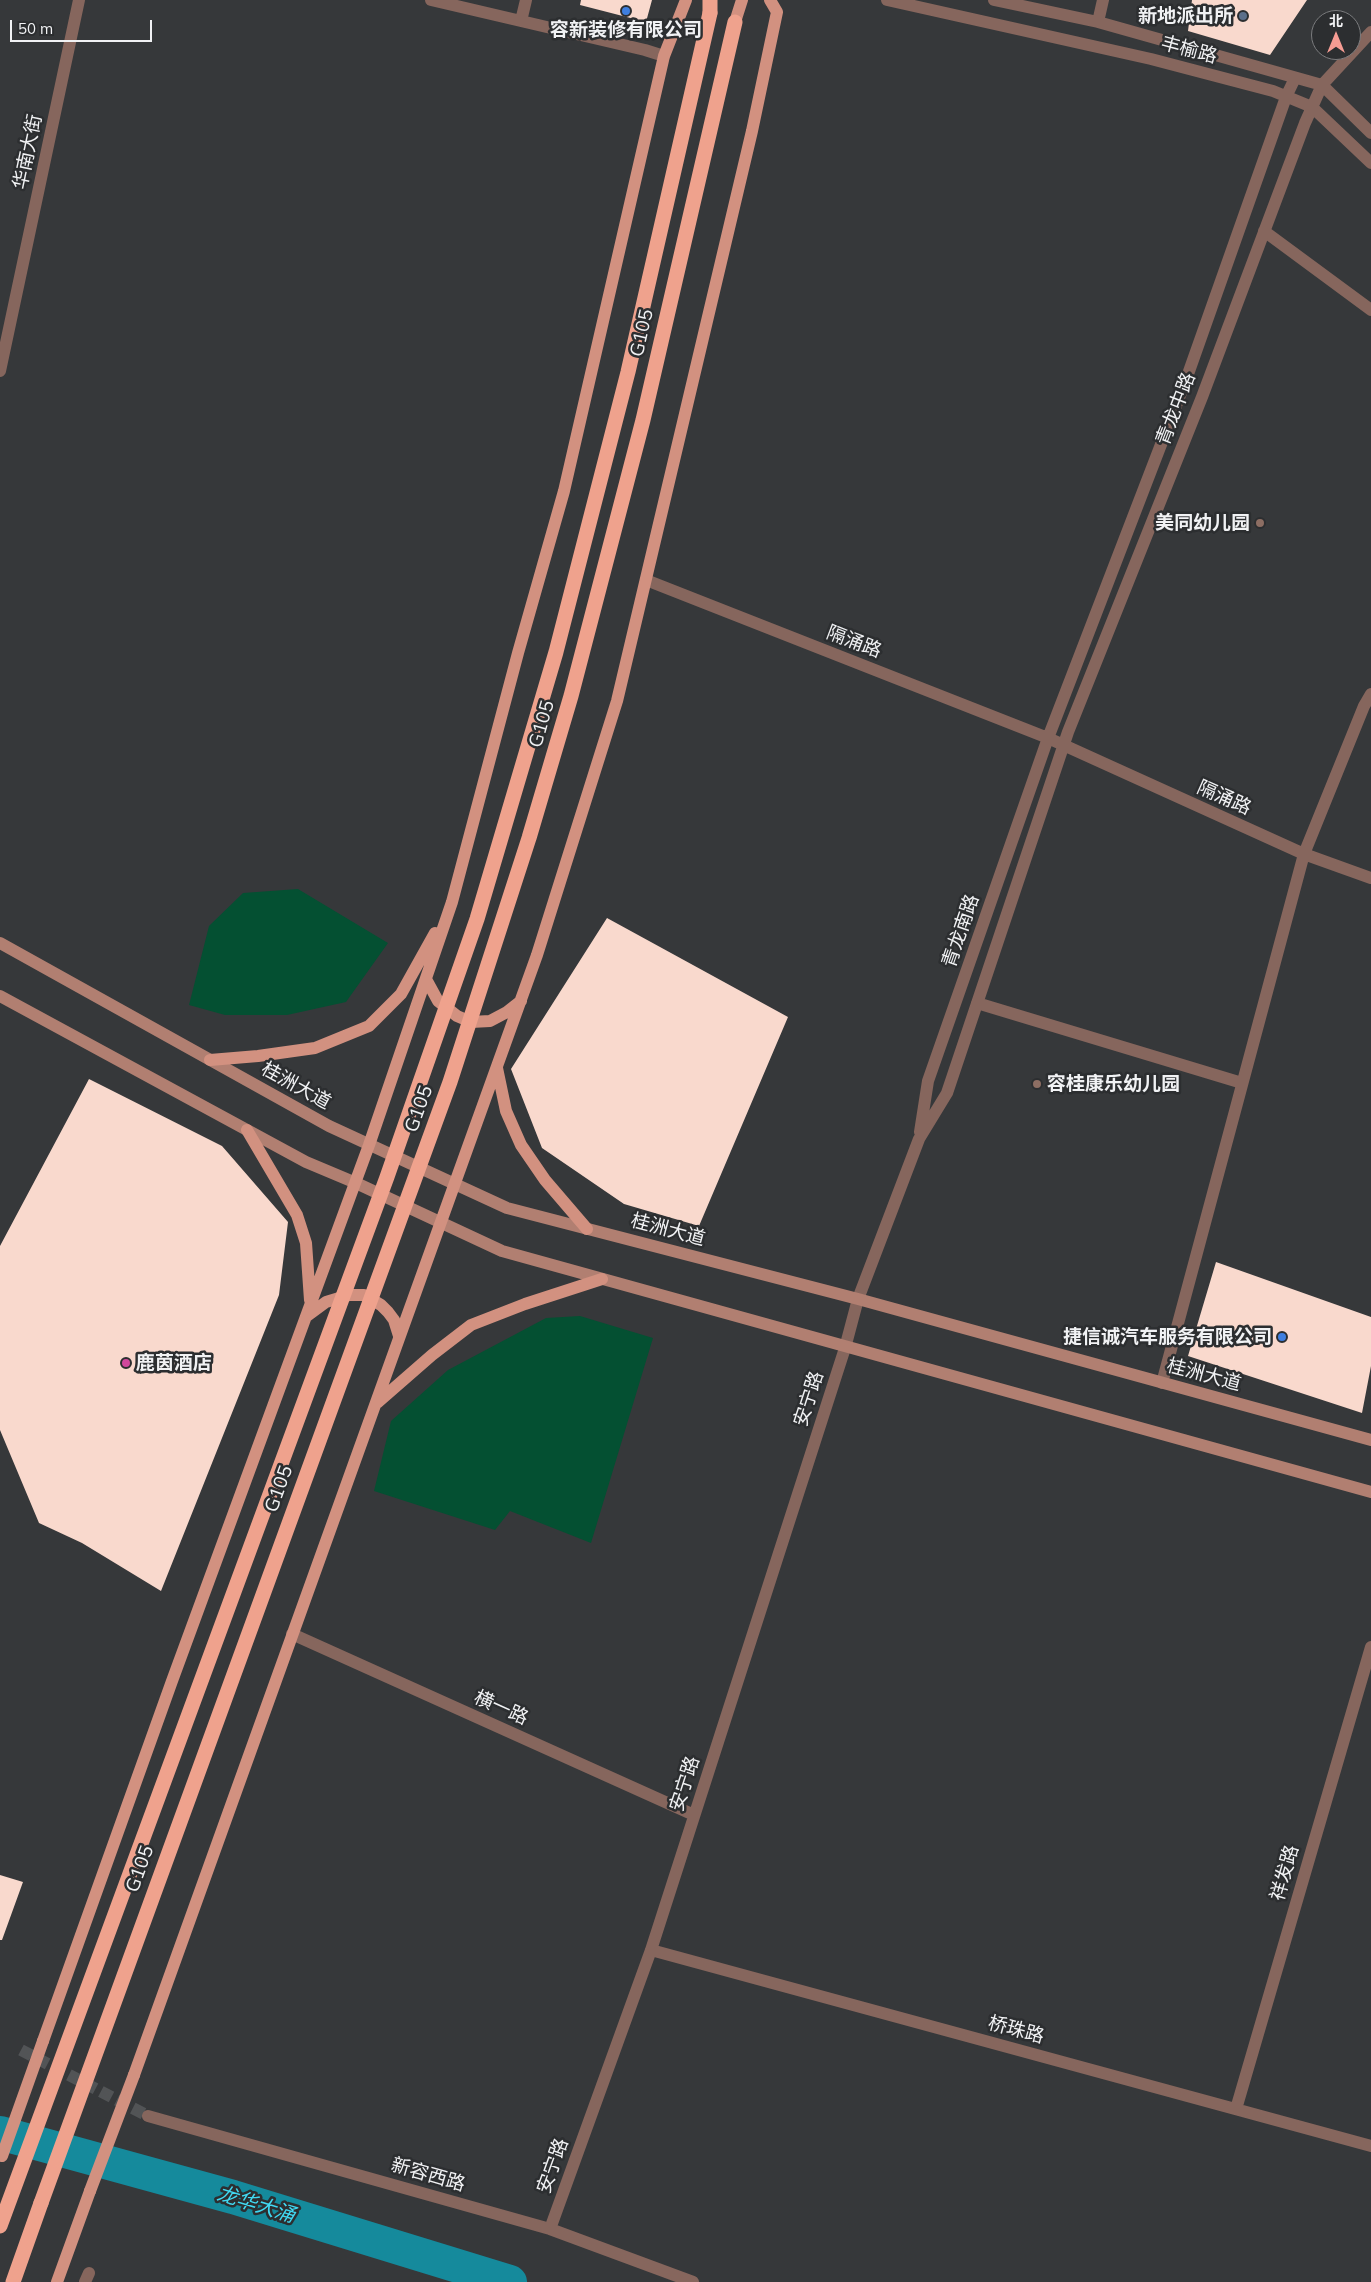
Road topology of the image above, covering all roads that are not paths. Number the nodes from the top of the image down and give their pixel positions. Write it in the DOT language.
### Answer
graph roads {
  1 [pos="79,0"];
  2 [pos="430,0"];
  3 [pos="526,0"];
  4 [pos="686,0"];
  5 [pos="742,0"];
  6 [pos="770,0"];
  7 [pos="887,0"];
  8 [pos="994,0"];
  9 [pos="1103,0"];
  10 [pos="710,6"];
  11 [pos="521,21"];
  12 [pos="735,22"];
  13 [pos="1098,22"];
  14 [pos="1371,32"];
  15 [pos="664,56"];
  16 [pos="1295,78"];
  17 [pos="1322,85"];
  18 [pos="1286,96"];
  19 [pos="1312,107"];
  20 [pos="1371,133"];
  21 [pos="1371,163"];
  22 [pos="1264,231"];
  23 [pos="1371,310"];
  24 [pos="0,371"];
  25 [pos="646,580"];
  26 [pos="1371,694"];
  27 [pos="1048,738"];
  28 [pos="1064,747"];
  29 [pos="1304,854"];
  30 [pos="1371,878"];
  31 [pos="452,902"];
  32 [pos="0,943"];
  33 [pos="426,979"];
  34 [pos="0,996"];
  35 [pos="521,1001"];
  36 [pos="977,1003"];
  37 [pos="210,1060"];
  38 [pos="497,1068"];
  39 [pos="1242,1083"];
  40 [pos="247,1130"];
  41 [pos="919,1139"];
  42 [pos="369,1145"];
  43 [pos="356,1183"];
  44 [pos="455,1185"];
  45 [pos="440,1223"];
  46 [pos="587,1229"];
  47 [pos="602,1279"];
  48 [pos="858,1299"];
  49 [pos="308,1312"];
  50 [pos="399,1336"];
  51 [pos="846,1348"];
  52 [pos="1162,1383"];
  53 [pos="375,1404"];
  54 [pos="1371,1440"];
  55 [pos="1371,1492"];
  56 [pos="292,1634"];
  57 [pos="1371,1647"];
  58 [pos="694,1815"];
  59 [pos="651,1950"];
  60 [pos="1236,2109"];
  61 [pos="148,2116"];
  62 [pos="1371,2146"];
  63 [pos="1,2158"];
  64 [pos="0,2226"];
  65 [pos="550,2229"];
  66 [pos="13,2282"];
  67 [pos="57,2282"];
  68 [pos="693,2282"];
  1 -- 24 [label="street, 华南大街"];
  2 -- 11 [label="street"];
  3 -- 11 [label="street"];
  4 -- 15 [label="main road"];
  5 -- 12 [label="main road, G105 / G105"];
  6 -- 25 [label="main road"];
  7 -- 18 [label="street, 丰榆路"];
  8 -- 13 [label="street, 丰榆路"];
  9 -- 13 [label="street"];
  10 -- 64 [label="highway, G105, bridge"];
  11 -- 15 [label="street"];
  12 -- 66 [label="highway, G105 / G105, bridge"];
  13 -- 16 [label="street, 丰榆路"];
  14 -- 17 [label="street, 青龙中路"];
  15 -- 31 [label="main road"];
  16 -- 17 [label="street, 丰榆路"];
  16 -- 18 [label="street, 青龙中路"];
  17 -- 19 [label="street, 青龙中路"];
  17 -- 20 [label="street, 丰榆路"];
  18 -- 19 [label="street, 丰榆路"];
  18 -- 27 [label="street, 青龙中路"];
  19 -- 21 [label="street, 丰榆路"];
  19 -- 22 [label="street, 青龙中路"];
  22 -- 23 [label="street"];
  22 -- 28 [label="street, 青龙中路"];
  25 -- 27 [label="street, 隔涌路"];
  25 -- 35 [label="main road"];
  26 -- 29 [label="street"];
  27 -- 28 [label="street, 隔涌路"];
  27 -- 41 [label="street, 青龙南路"];
  28 -- 29 [label="street, 隔涌路"];
  28 -- 36 [label="street, 青龙南路"];
  29 -- 30 [label="street, 隔涌路"];
  29 -- 39 [label="street"];
  31 -- 33 [label="main road"];
  31 -- 37 [label="main road"];
  32 -- 37 [label="main road, 桂洲大道"];
  33 -- 35 [label="main road"];
  33 -- 42 [label="main road"];
  34 -- 40 [label="main road"];
  35 -- 38 [label="main road"];
  36 -- 39 [label="street"];
  36 -- 41 [label="street, 青龙南路"];
  37 -- 42 [label="main road, 桂洲大道"];
  38 -- 44 [label="main road"];
  38 -- 46 [label="main road"];
  39 -- 52 [label="street"];
  40 -- 43 [label="main road"];
  40 -- 49 [label="main road"];
  41 -- 48 [label="street, 青龙南路"];
  42 -- 43 [label="main road"];
  42 -- 44 [label="main road, 桂洲大道"];
  43 -- 45 [label="main road"];
  43 -- 49 [label="main road"];
  44 -- 45 [label="main road"];
  44 -- 46 [label="main road, 桂洲大道"];
  45 -- 47 [label="main road"];
  45 -- 50 [label="main road"];
  46 -- 48 [label="main road, 桂洲大道"];
  47 -- 51 [label="main road"];
  47 -- 53 [label="main road"];
  48 -- 51 [label="street, 青龙南路"];
  48 -- 52 [label="main road, 桂洲大道"];
  49 -- 50 [label="main road"];
  49 -- 63 [label="main road, bridge"];
  50 -- 53 [label="main road"];
  51 -- 55 [label="main road"];
  51 -- 58 [label="street, 安宁路"];
  52 -- 54 [label="main road, 桂洲大道"];
  53 -- 56 [label="main road"];
  56 -- 58 [label="street, 横一路"];
  56 -- 67 [label="main road, bridge"];
  57 -- 60 [label="street, 祥发路"];
  58 -- 59 [label="street, 安宁路"];
  59 -- 60 [label="street, 桥珠路"];
  59 -- 65 [label="street, 安宁路"];
  60 -- 62 [label="street, 桥珠路"];
  61 -- 65 [label="street, 新容西路"];
  65 -- 68 [label="street, 新容西路"];
}
